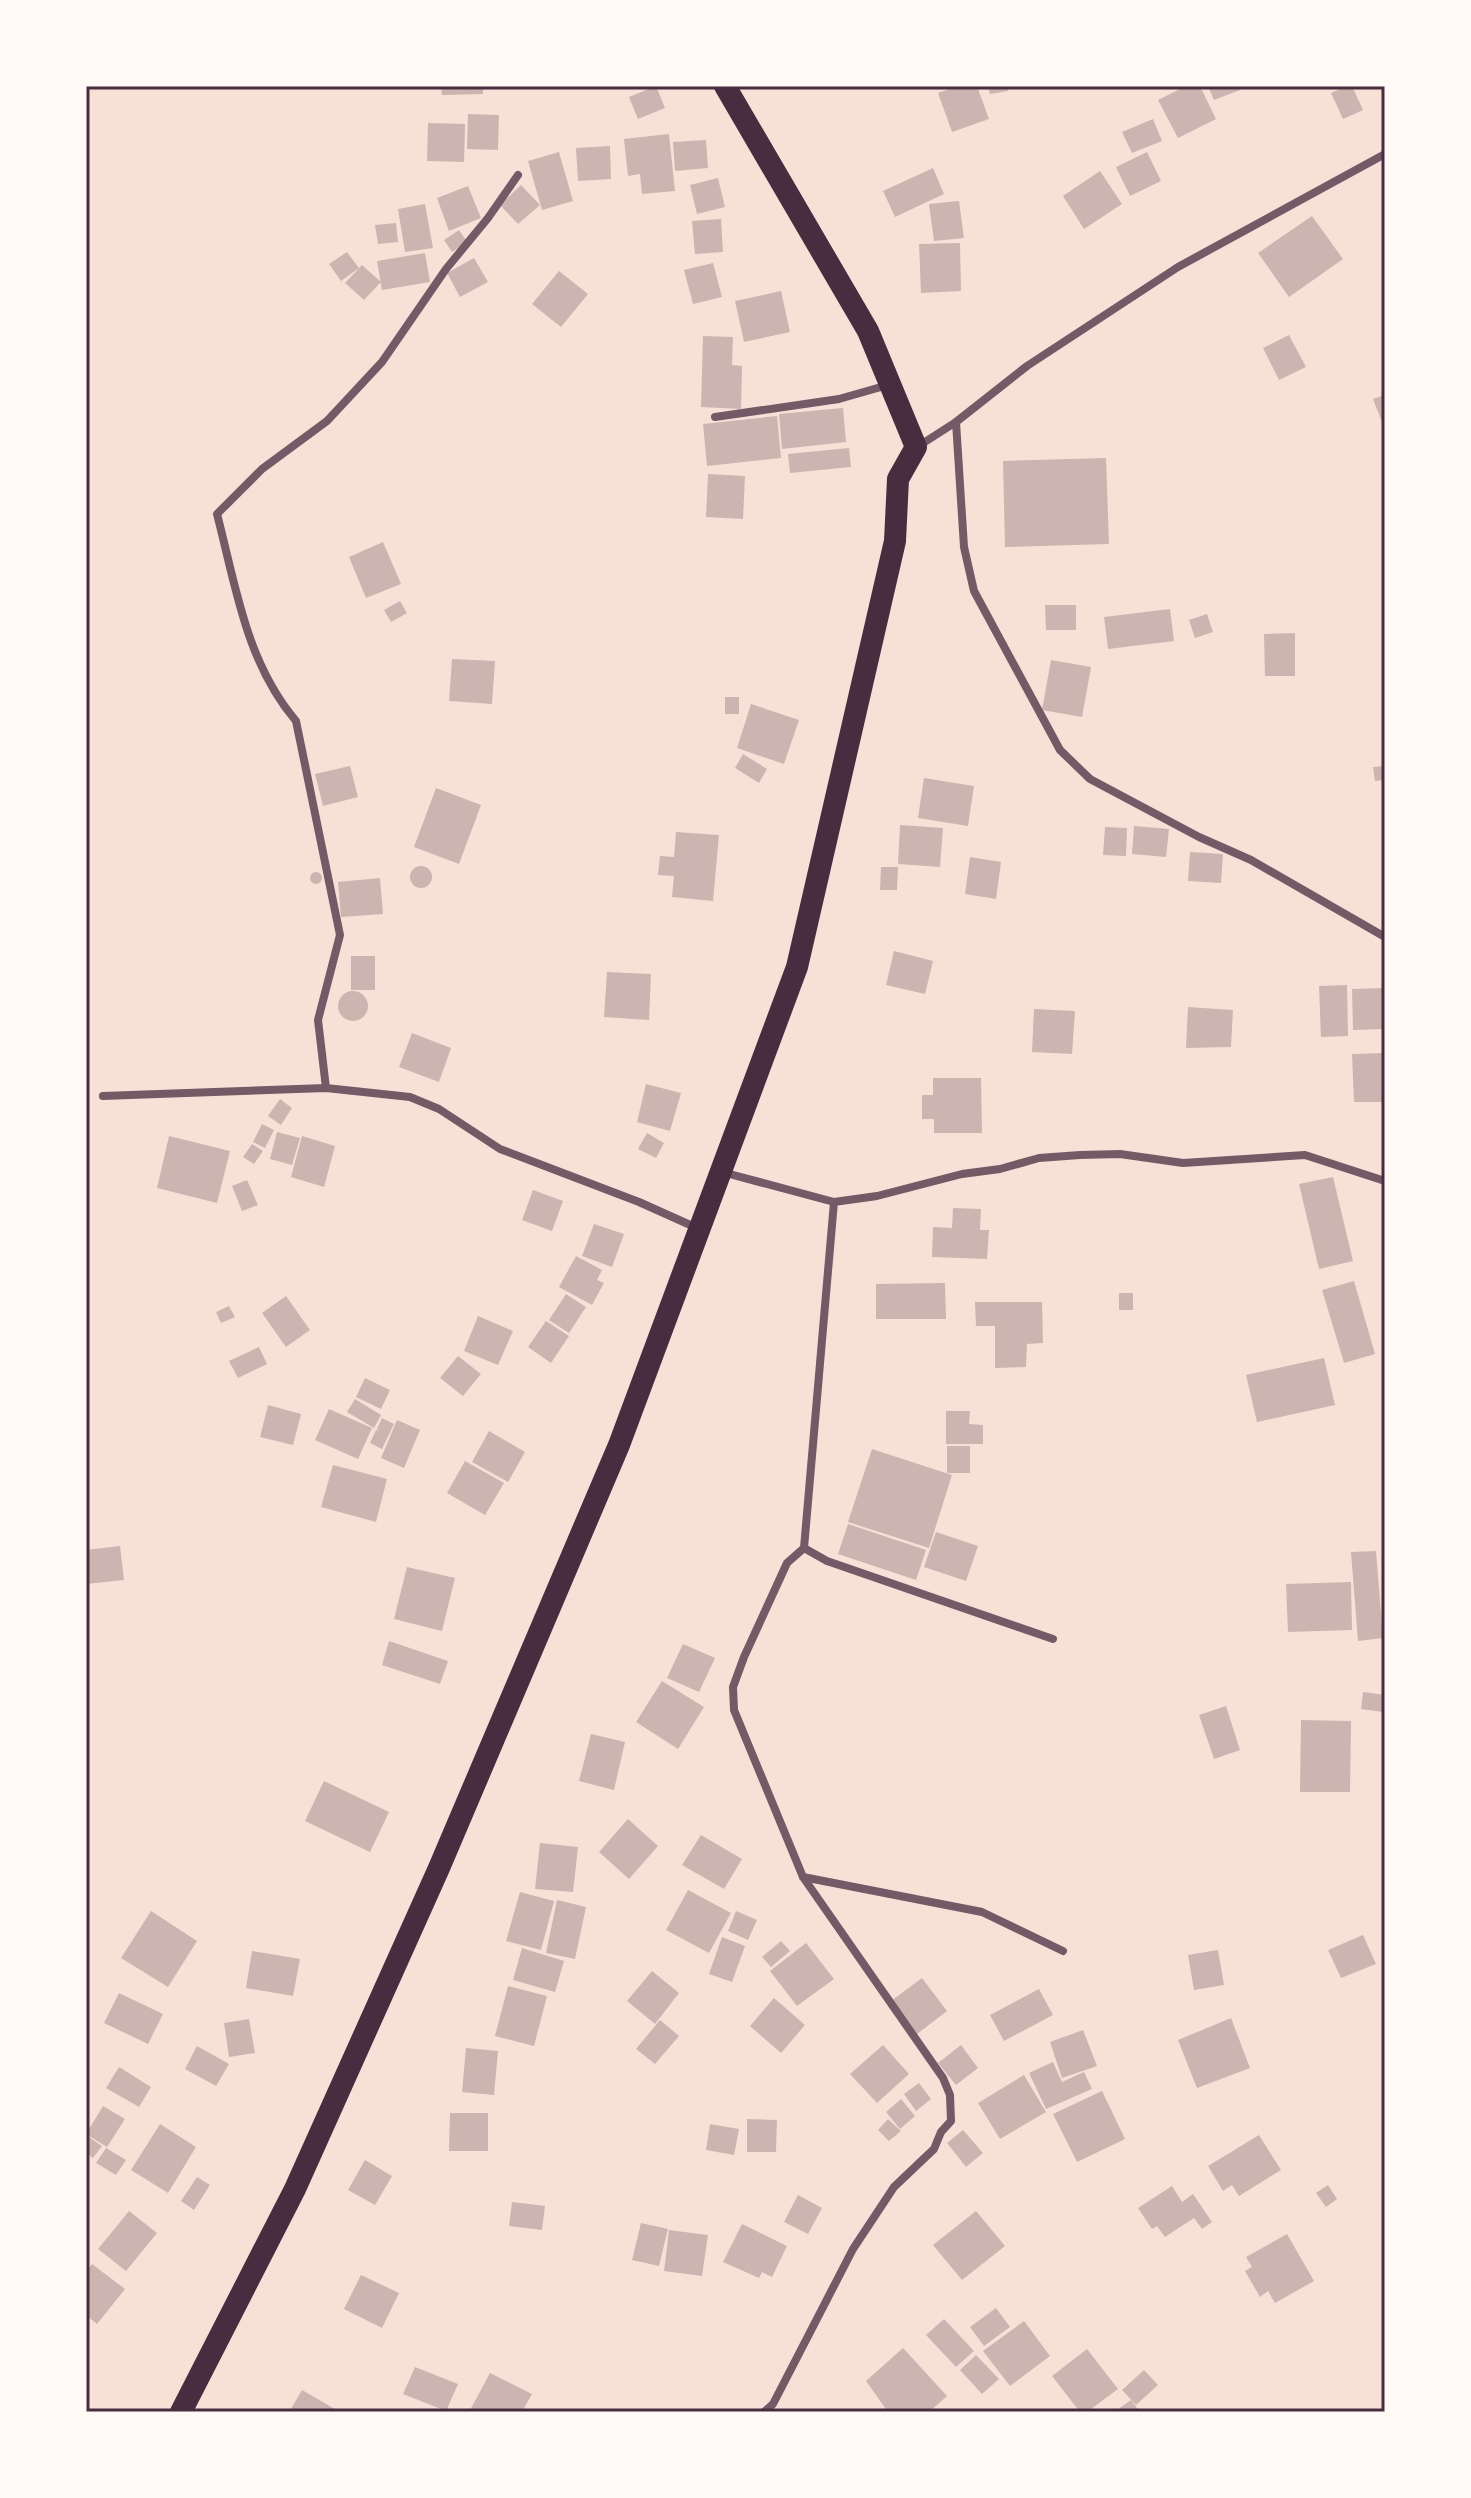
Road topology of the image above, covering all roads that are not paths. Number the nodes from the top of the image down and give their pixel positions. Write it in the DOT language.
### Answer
graph roads {
  1 [pos="725,86"];
  2 [pos="1385,154"];
  3 [pos="518,175"];
  4 [pos="892,384"];
  5 [pos="715,417"];
  6 [pos="956,422"];
  7 [pos="916,447"];
  8 [pos="1385,937"];
  9 [pos="326,1088"];
  10 [pos="103,1096"];
  11 [pos="721,1172"];
  12 [pos="1385,1181"];
  13 [pos="834,1202"];
  14 [pos="698,1228"];
  15 [pos="804,1548"];
  16 [pos="1053,1639"];
  17 [pos="803,1877"];
  18 [pos="1063,1951"];
  19 [pos="773,2404"];
  20 [pos="185,2410"];
  21 [pos="764,2412"];
  22 [pos="782,2412"];
  1 -- 4 [label="highway"];
  2 -- 6 [label="street"];
  3 -- 9 [label="street"];
  4 -- 5 [label="street"];
  4 -- 7 [label="highway"];
  6 -- 7 [label="street"];
  6 -- 8 [label="street"];
  7 -- 11 [label="highway"];
  9 -- 10 [label="street"];
  9 -- 14 [label="street"];
  11 -- 13 [label="street"];
  11 -- 14 [label="highway"];
  12 -- 13 [label="street"];
  13 -- 15 [label="street"];
  14 -- 20 [label="highway"];
  15 -- 16 [label="street"];
  15 -- 17 [label="street"];
  17 -- 18 [label="street"];
  17 -- 19 [label="street"];
  19 -- 21 [label="street"];
  19 -- 22 [label="street"];
}
